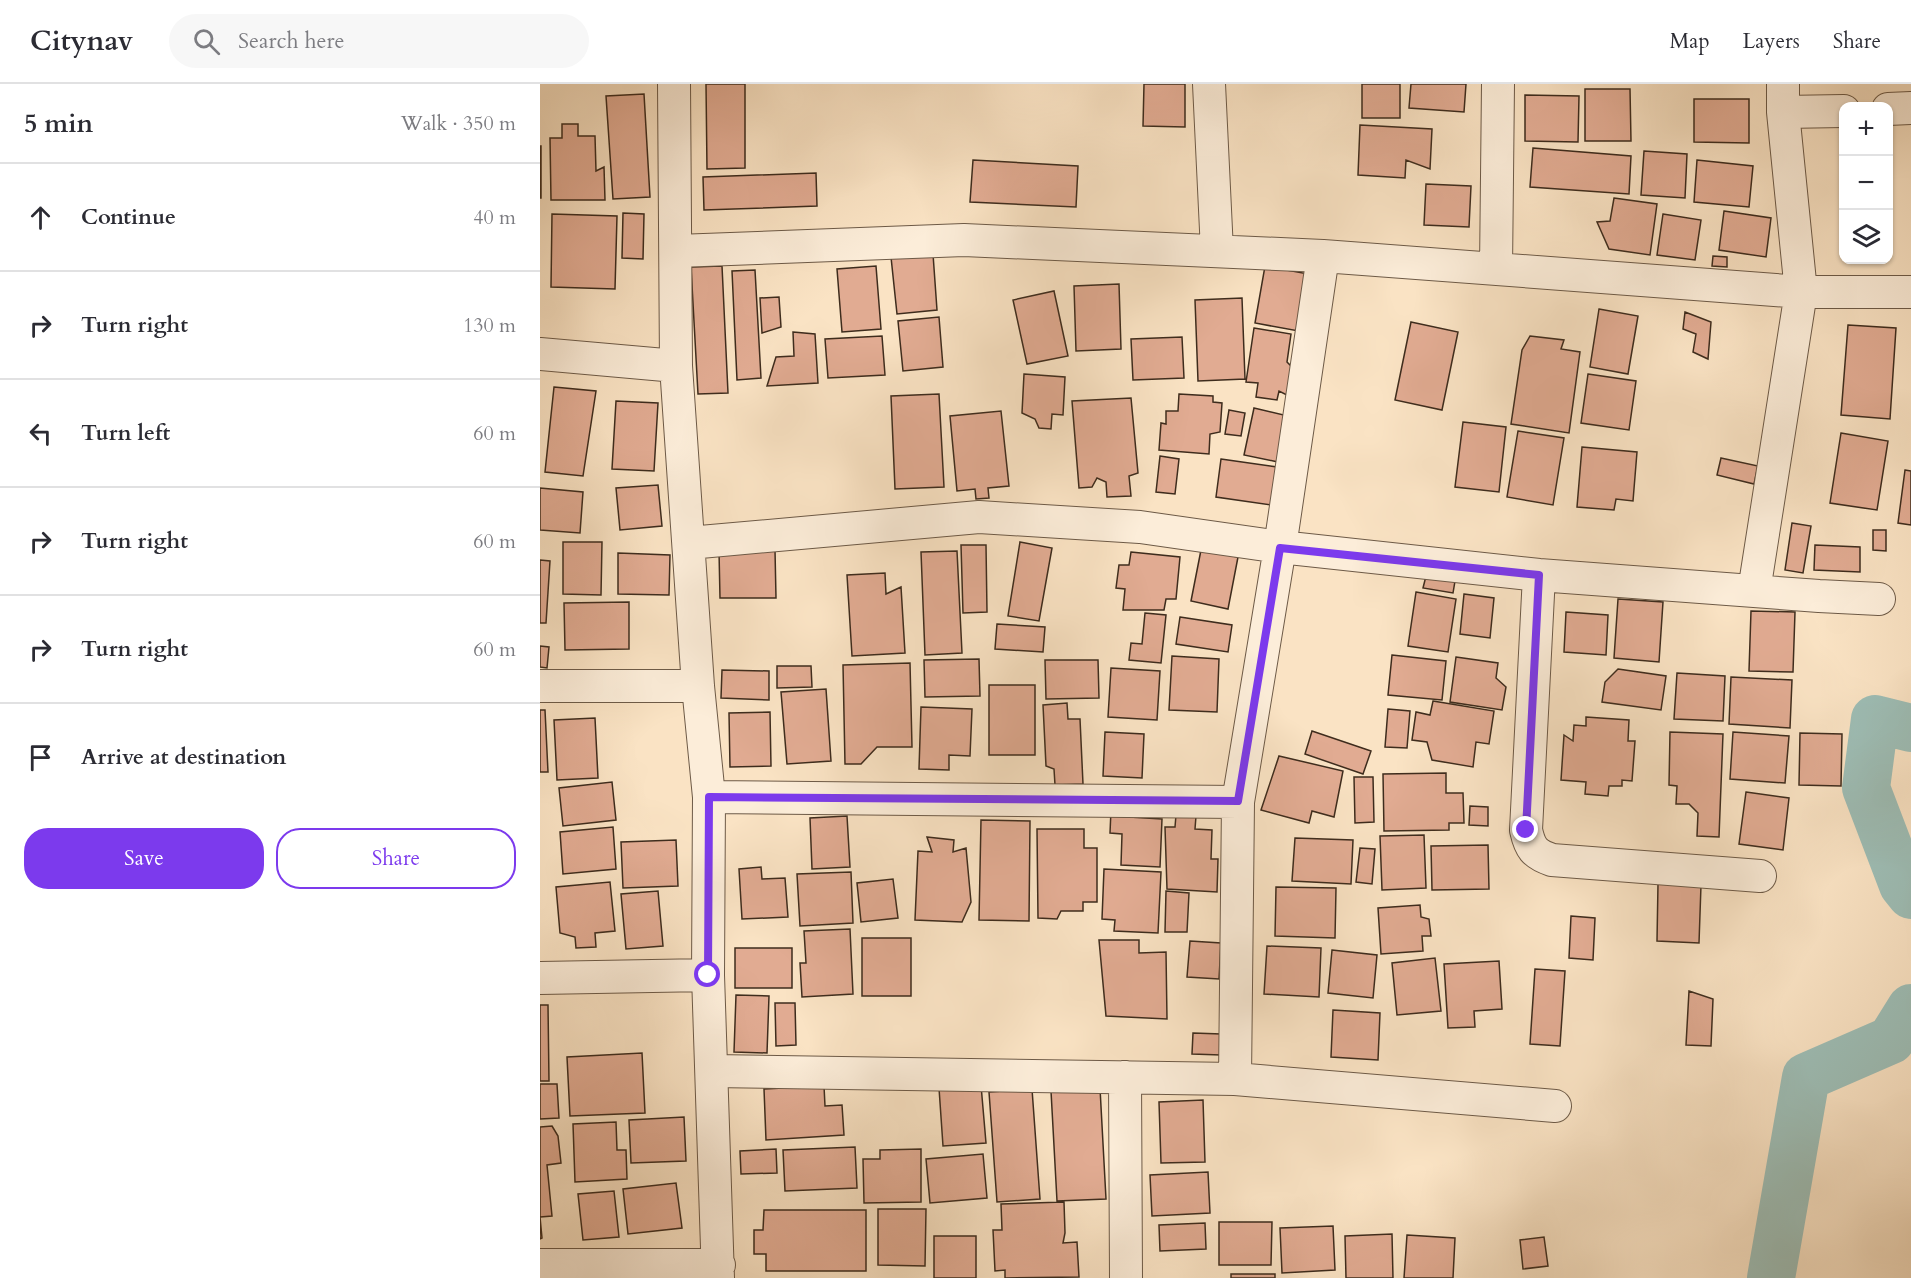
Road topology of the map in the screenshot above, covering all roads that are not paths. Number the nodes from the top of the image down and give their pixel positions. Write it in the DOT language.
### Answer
graph roads {
  1 [pos="666,84"];
  2 [pos="674,84"];
  3 [pos="1209,84"];
  4 [pos="1498,84"];
  5 [pos="1783,98"];
  6 [pos="1911,108"];
  7 [pos="1893,109"];
  8 [pos="1839,110"];
  9 [pos="676,251"];
  10 [pos="1217,251"];
  11 [pos="1323,256"];
  12 [pos="1496,269"];
  13 [pos="1801,292"];
  14 [pos="1911,292"];
  15 [pos="540,354"];
  16 [pos="676,366"];
  17 [pos="689,543"];
  18 [pos="1280,548"];
  19 [pos="1539,575"];
  20 [pos="1754,591"];
  21 [pos="1879,599"];
  22 [pos="540,686"];
  23 [pos="698,686"];
  24 [pos="709,797"];
  25 [pos="1238,801"];
  26 [pos="1760,876"];
  27 [pos="708,975"];
  28 [pos="540,978"];
  29 [pos="712,1071"];
  30 [pos="1125,1077"];
  31 [pos="1235,1078"];
  32 [pos="1555,1106"];
  33 [pos="540,1265"];
  34 [pos="718,1271"];
  35 [pos="1126,1278"];
  1 -- 2 [label="street"];
  2 -- 9 [label="street"];
  3 -- 10 [label="street"];
  4 -- 12 [label="street"];
  5 -- 8 [label="street"];
  5 -- 13 [label="street"];
  6 -- 7 [label="street"];
  9 -- 10 [label="street"];
  9 -- 16 [label="street"];
  10 -- 11 [label="street"];
  11 -- 12 [label="street"];
  11 -- 18 [label="street"];
  12 -- 13 [label="street"];
  13 -- 14 [label="street"];
  13 -- 20 [label="street"];
  15 -- 16 [label="street"];
  16 -- 17 [label="street"];
  17 -- 18 [label="street"];
  17 -- 23 [label="street"];
  18 -- 19 [label="street"];
  18 -- 25 [label="street"];
  19 -- 20 [label="street"];
  19 -- 26 [label="street"];
  20 -- 21 [label="street"];
  22 -- 23 [label="street"];
  23 -- 24 [label="street"];
  24 -- 25 [label="street"];
  24 -- 27 [label="street"];
  25 -- 31 [label="street"];
  27 -- 28 [label="street"];
  27 -- 29 [label="street"];
  29 -- 30 [label="street"];
  29 -- 34 [label="street"];
  30 -- 31 [label="street"];
  30 -- 35 [label="street"];
  31 -- 32 [label="street"];
  33 -- 34 [label="street"];
}
